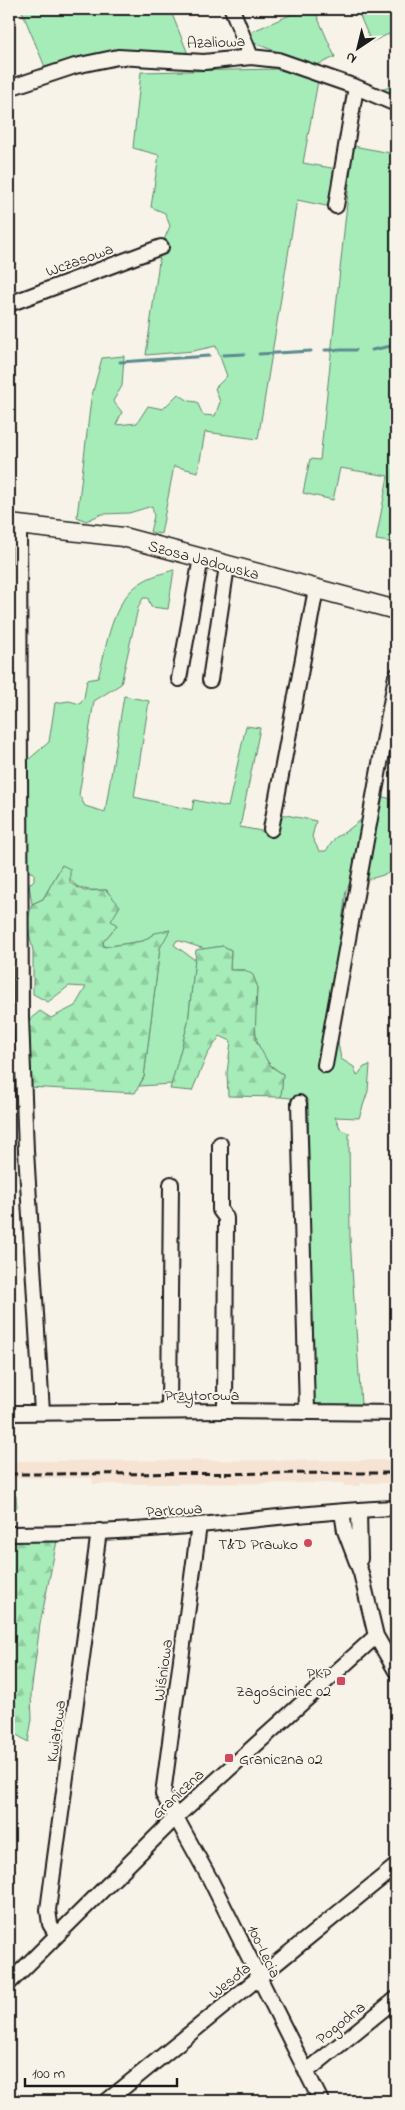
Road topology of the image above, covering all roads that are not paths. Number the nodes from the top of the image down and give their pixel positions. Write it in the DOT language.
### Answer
graph roads {
  1 [pos="232,9"];
  2 [pos="251,57"];
  3 [pos="356,87"];
  4 [pos="9,88"];
  5 [pos="396,104"];
  6 [pos="336,206"];
  7 [pos="161,248"];
  8 [pos="9,301"];
  9 [pos="14,524"];
  10 [pos="201,558"];
  11 [pos="227,566"];
  12 [pos="316,589"];
  13 [pos="396,610"];
  14 [pos="396,676"];
  15 [pos="179,679"];
  16 [pos="210,680"];
  17 [pos="15,691"];
  18 [pos="271,828"];
  19 [pos="15,1017"];
  20 [pos="325,1064"];
  21 [pos="298,1103"];
  22 [pos="220,1144"];
  23 [pos="171,1184"];
  24 [pos="169,1411"];
  25 [pos="225,1411"];
  26 [pos="307,1411"];
  27 [pos="42,1412"];
  28 [pos="396,1412"];
  29 [pos="9,1413"];
  30 [pos="396,1508"];
  31 [pos="359,1510"];
  32 [pos="342,1512"];
  33 [pos="199,1525"];
  34 [pos="99,1531"];
  35 [pos="9,1534"];
  36 [pos="361,1572"];
  37 [pos="376,1636"];
  38 [pos="396,1670"];
  39 [pos="176,1817"];
  40 [pos="396,1866"];
  41 [pos="56,1934"];
  42 [pos="259,1978"];
  43 [pos="9,1983"];
  44 [pos="396,1999"];
  45 [pos="306,2072"];
  46 [pos="107,2101"];
  47 [pos="321,2101"];
  1 -- 2 [label="street"];
  2 -- 3 [label="street, Azaliowa"];
  2 -- 4 [label="street, Azaliowa"];
  3 -- 5 [label="street, Azaliowa"];
  3 -- 6 [label="street"];
  7 -- 8 [label="street, Wczasowa"];
  9 -- 10 [label="main road, Szosa Jadowska"];
  9 -- 17 [label="street"];
  10 -- 11 [label="main road, Szosa Jadowska"];
  10 -- 15 [label="street"];
  11 -- 12 [label="main road, Szosa Jadowska"];
  11 -- 16 [label="street"];
  12 -- 13 [label="main road, Szosa Jadowska"];
  12 -- 18 [label="street"];
  14 -- 20 [label="street"];
  17 -- 19 [label="street"];
  19 -- 27 [label="street"];
  21 -- 26 [label="street"];
  22 -- 25 [label="street"];
  23 -- 24 [label="street"];
  24 -- 25 [label="street, Przytorowa"];
  24 -- 27 [label="street, Przytorowa"];
  25 -- 26 [label="street, Przytorowa"];
  26 -- 28 [label="street, Przytorowa"];
  27 -- 29 [label="street, Przytorowa"];
  30 -- 31 [label="street, Parkowa"];
  31 -- 32 [label="street, Parkowa"];
  31 -- 36 [label="street"];
  32 -- 33 [label="street, Parkowa"];
  32 -- 36 [label="street"];
  33 -- 34 [label="street, Parkowa"];
  33 -- 39 [label="street, Wiśniowa"];
  34 -- 35 [label="street, Parkowa"];
  34 -- 41 [label="street, Kwiatowa"];
  36 -- 37 [label="street"];
  37 -- 38 [label="street"];
  37 -- 39 [label="street, Graniczna"];
  39 -- 41 [label="street, Graniczna"];
  39 -- 42 [label="street, 100-Lecia"];
  40 -- 42 [label="street, Wesoła"];
  41 -- 43 [label="street, Graniczna"];
  42 -- 45 [label="street, 100-Lecia"];
  42 -- 46 [label="street, Wesoła"];
  44 -- 45 [label="street, Pogodna"];
  45 -- 47 [label="street, 100-Lecia"];
}
